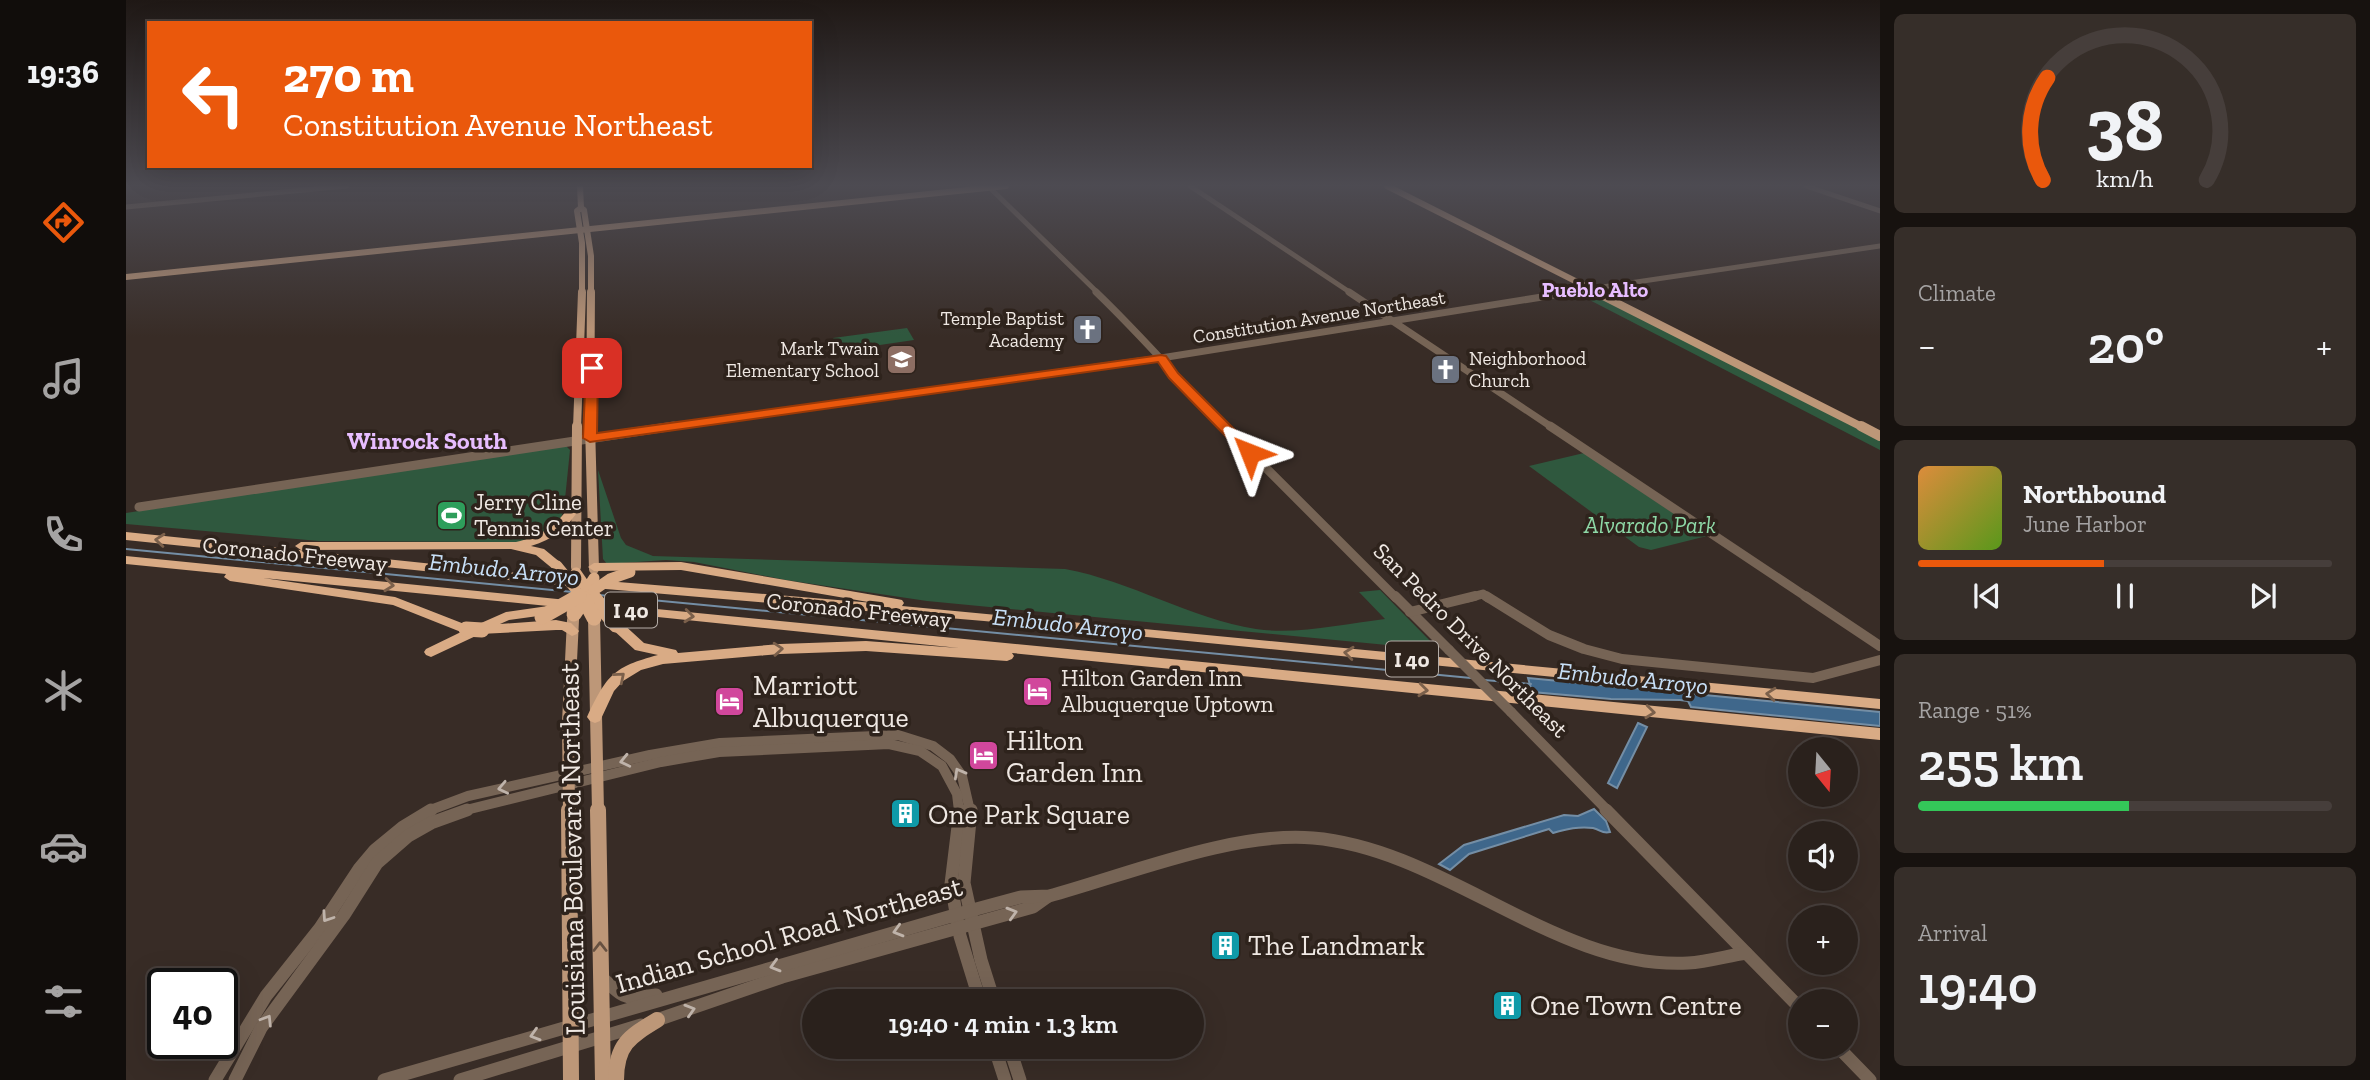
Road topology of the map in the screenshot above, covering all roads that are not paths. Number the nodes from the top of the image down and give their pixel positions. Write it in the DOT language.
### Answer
graph roads {
  1 [pos="500,236"];
  2 [pos="582,236"];
  3 [pos="584,236"];
  4 [pos="1038,236"];
  5 [pos="1265,236"];
  6 [pos="1489,236"];
  7 [pos="1493,236"];
  8 [pos="1880,246"];
  9 [pos="126,275"];
  10 [pos="1593,288"];
  11 [pos="1392,321"];
  12 [pos="1161,358"];
  13 [pos="1880,429"];
  14 [pos="1880,436"];
  15 [pos="590,438"];
  16 [pos="578,440"];
  17 [pos="576,504"];
  18 [pos="139,508"];
  19 [pos="126,536"];
  20 [pos="186,542"];
  21 [pos="518,546"];
  22 [pos="126,561"];
  23 [pos="659,565"];
  24 [pos="576,570"];
  25 [pos="590,586"];
  26 [pos="622,609"];
  27 [pos="1410,612"];
  28 [pos="984,617"];
  29 [pos="594,620"];
  30 [pos="573,622"];
  31 [pos="512,628"];
  32 [pos="1880,646"];
  33 [pos="431,652"];
  34 [pos="710,654"];
  35 [pos="1880,660"];
  36 [pos="1136,662"];
  37 [pos="1880,704"];
  38 [pos="595,717"];
  39 [pos="1880,734"];
  40 [pos="599,773"];
  41 [pos="570,780"];
  42 [pos="457,799"];
  43 [pos="383,856"];
  44 [pos="964,920"];
  45 [pos="311,949"];
  46 [pos="1746,953"];
  47 [pos="600,977"];
  48 [pos="706,986"];
  49 [pos="978,989"];
  50 [pos="990,989"];
  51 [pos="1788,996"];
  52 [pos="601,1015"];
  53 [pos="657,1020"];
  54 [pos="568,1025"];
  55 [pos="601,1037"];
  56 [pos="570,1048"];
  57 [pos="998,1059"];
  58 [pos="1013,1059"];
  59 [pos="1850,1059"];
  60 [pos="215,1080"];
  61 [pos="235,1080"];
  62 [pos="384,1080"];
  63 [pos="460,1080"];
  64 [pos="571,1080"];
  65 [pos="603,1080"];
  66 [pos="616,1080"];
  67 [pos="1005,1080"];
  68 [pos="1020,1080"];
  69 [pos="1870,1080"];
  1 -- 9 [label="main road"];
  2 -- 16 [label="main road"];
  3 -- 15 [label="main road"];
  4 -- 12 [label="street, San Pedro Drive Northeast"];
  5 -- 11 [label="street"];
  6 -- 10 [label="main road"];
  7 -- 10 [label="main road"];
  8 -- 10 [label="street, Constitution Avenue Northeast"];
  10 -- 11 [label="street, Constitution Avenue Northeast"];
  10 -- 13 [label="main road"];
  10 -- 14 [label="main road"];
  11 -- 12 [label="street, Constitution Avenue Northeast"];
  11 -- 32 [label="street"];
  12 -- 15 [label="street, Constitution Avenue Northeast"];
  12 -- 27 [label="street, San Pedro Drive Northeast"];
  15 -- 16 [label="street, Constitution Avenue Northeast"];
  15 -- 25 [label="main road"];
  16 -- 17 [label="main road"];
  16 -- 18 [label="street, Constitution Avenue Northeast"];
  17 -- 21 [label="highway"];
  17 -- 24 [label="main road"];
  20 -- 19 [label="highway, Coronado Freeway / I 40, one-way"];
  20 -- 21 [label="highway"];
  20 -- 28 [label="highway, Coronado Freeway / I 40"];
  21 -- 25 [label="highway, bridge"];
  22 -- 26 [label="highway, Coronado Freeway / I 40, one-way"];
  22 -- 31 [label="highway, bridge"];
  23 -- 25 [label="highway"];
  23 -- 25 [label="highway, bridge"];
  23 -- 28 [label="highway"];
  24 -- 25 [label="highway, bridge"];
  25 -- 29 [label="highway, bridge"];
  25 -- 30 [label="highway, bridge"];
  25 -- 31 [label="highway, bridge"];
  25 -- 34 [label="highway, bridge"];
  26 -- 33 [label="highway"];
  26 -- 36 [label="highway, Coronado Freeway / I 40, one-way"];
  27 -- 35 [label="street"];
  27 -- 46 [label="street, San Pedro Drive Northeast, bridge"];
  37 -- 28 [label="highway, Coronado Freeway / I 40, one-way"];
  29 -- 38 [label="main road, Louisiana Boulevard Northeast"];
  30 -- 31 [label="highway"];
  30 -- 41 [label="main road, Louisiana Boulevard Northeast"];
  34 -- 36 [label="highway, one-way"];
  38 -- 34 [label="highway, one-way"];
  36 -- 39 [label="highway, Coronado Freeway / I 40, one-way"];
  38 -- 40 [label="main road, Louisiana Boulevard Northeast"];
  40 -- 41 [label="street"];
  40 -- 44 [label="street"];
  47 -- 40 [label="main road, Louisiana Boulevard Northeast, one-way"];
  41 -- 42 [label="street, one-way"];
  41 -- 43 [label="street"];
  41 -- 54 [label="main road, Louisiana Boulevard Northeast"];
  42 -- 43 [label="street"];
  42 -- 45 [label="street, one-way"];
  43 -- 45 [label="street"];
  44 -- 46 [label="street, Indian School Road Northeast"];
  44 -- 48 [label="street, Indian School Road Northeast, one-way"];
  44 -- 49 [label="street"];
  44 -- 50 [label="street"];
  53 -- 44 [label="street, Indian School Road Northeast, one-way"];
  45 -- 60 [label="street"];
  61 -- 45 [label="street, one-way"];
  46 -- 51 [label="street, San Pedro Drive Northeast"];
  47 -- 48 [label="street"];
  47 -- 52 [label="main road, Louisiana Boulevard Northeast"];
  48 -- 52 [label="street, Indian School Road Northeast"];
  52 -- 54 [label="street, Indian School Road Northeast"];
  52 -- 55 [label="main road, Louisiana Boulevard Northeast"];
  53 -- 55 [label="street, Indian School Road Northeast"];
  53 -- 66 [label="main road"];
  54 -- 56 [label="main road, Louisiana Boulevard Northeast"];
  54 -- 62 [label="street, Indian School Road Northeast, one-way"];
  55 -- 56 [label="street, Indian School Road Northeast"];
  55 -- 65 [label="main road, Louisiana Boulevard Northeast"];
  56 -- 63 [label="street, Indian School Road Northeast"];
  56 -- 64 [label="main road, Louisiana Boulevard Northeast"];
  57 -- 67 [label="street"];
  58 -- 68 [label="street"];
  59 -- 69 [label="street"];
}
